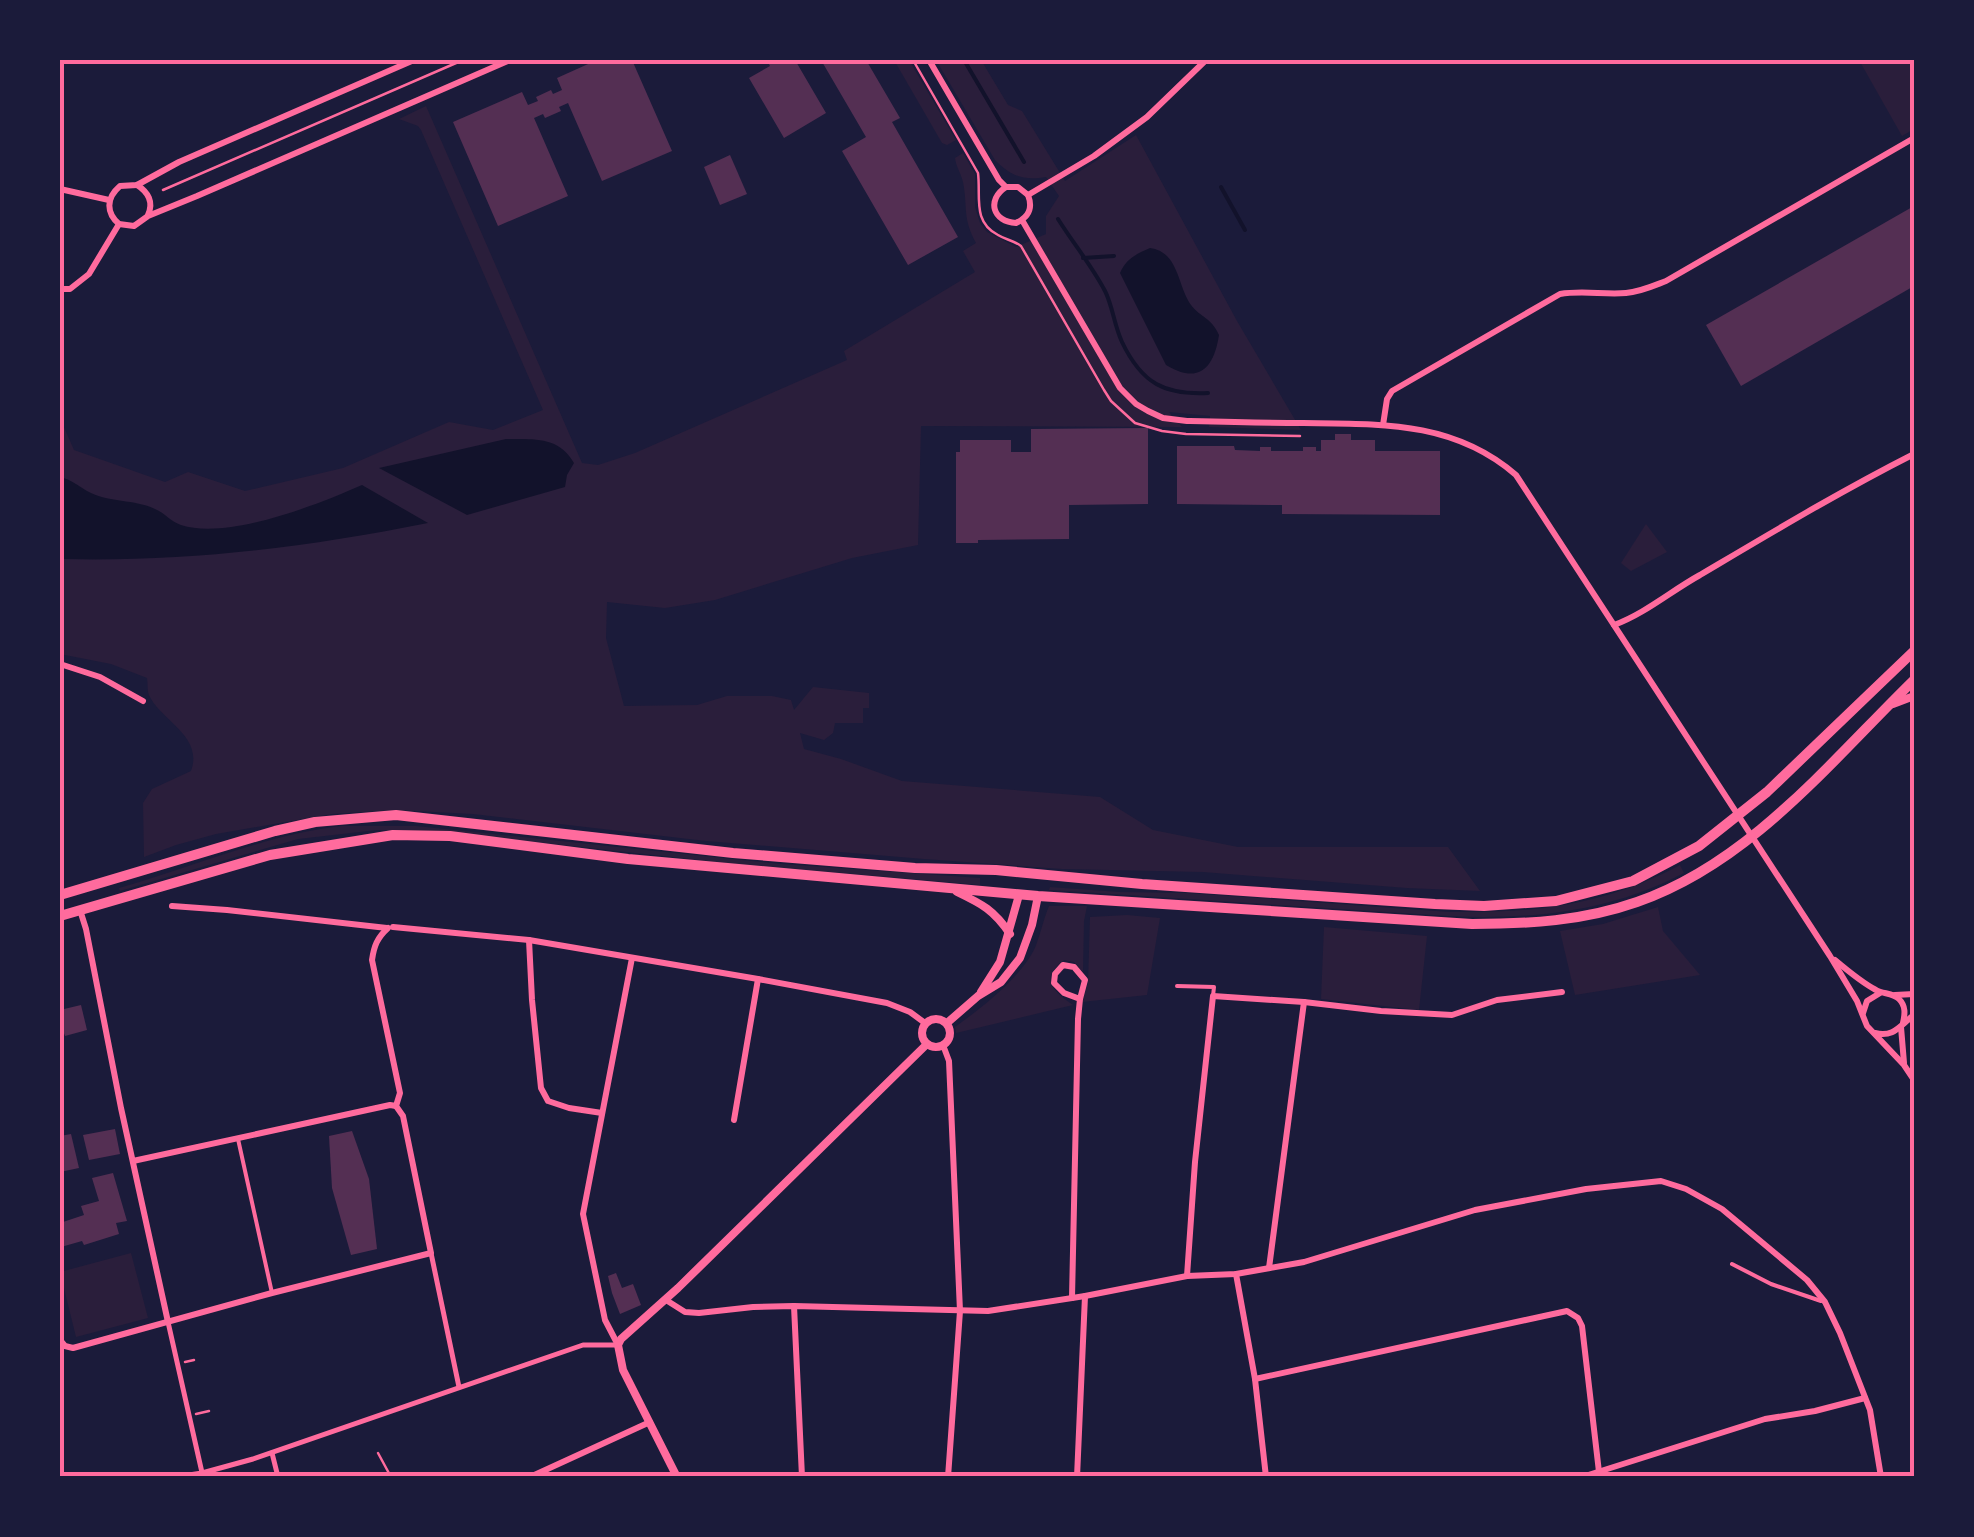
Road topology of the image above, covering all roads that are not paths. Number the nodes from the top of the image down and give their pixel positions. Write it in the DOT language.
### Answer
graph roads {
  1 [pos="414,60"];
  2 [pos="510,60"];
  3 [pos="929,60"];
  4 [pos="1206,60"];
  5 [pos="1914,138"];
  6 [pos="137,185"];
  7 [pos="1006,187"];
  8 [pos="60,190"];
  9 [pos="1028,195"];
  10 [pos="109,200"];
  11 [pos="148,216"];
  12 [pos="1022,220"];
  13 [pos="120,224"];
  14 [pos="60,288"];
  15 [pos="1383,425"];
  16 [pos="1914,454"];
  17 [pos="1614,625"];
  18 [pos="1914,651"];
  19 [pos="60,664"];
  20 [pos="1914,680"];
  21 [pos="1914,696"];
  22 [pos="142,701"];
  23 [pos="1889,706"];
  24 [pos="1032,876"];
  25 [pos="949,888"];
  26 [pos="74,891"];
  27 [pos="60,895"];
  28 [pos="1019,895"];
  29 [pos="1038,896"];
  30 [pos="172,906"];
  31 [pos="80,910"];
  32 [pos="60,916"];
  33 [pos="391,928"];
  34 [pos="1010,934"];
  35 [pos="529,940"];
  36 [pos="1830,956"];
  37 [pos="632,958"];
  38 [pos="758,978"];
  39 [pos="1177,986"];
  40 [pos="1562,992"];
  41 [pos="1881,993"];
  42 [pos="1914,994"];
  43 [pos="1894,995"];
  44 [pos="978,996"];
  45 [pos="1213,996"];
  46 [pos="1080,999"];
  47 [pos="1304,1002"];
  48 [pos="1863,1012"];
  49 [pos="1914,1015"];
  50 [pos="925,1023"];
  51 [pos="947,1023"];
  52 [pos="1902,1025"];
  53 [pos="1874,1032"];
  54 [pos="927,1044"];
  55 [pos="944,1045"];
  56 [pos="1904,1064"];
  57 [pos="1914,1080"];
  58 [pos="396,1106"];
  59 [pos="602,1114"];
  60 [pos="734,1120"];
  61 [pos="238,1139"];
  62 [pos="132,1161"];
  63 [pos="431,1253"];
  64 [pos="1732,1264"];
  65 [pos="1269,1268"];
  66 [pos="1236,1274"];
  67 [pos="1187,1276"];
  68 [pos="272,1293"];
  69 [pos="1086,1296"];
  70 [pos="1072,1298"];
  71 [pos="666,1300"];
  72 [pos="1826,1302"];
  73 [pos="794,1306"];
  74 [pos="960,1310"];
  75 [pos="168,1322"];
  76 [pos="60,1340"];
  77 [pos="618,1345"];
  78 [pos="1255,1380"];
  79 [pos="460,1387"];
  80 [pos="1865,1398"];
  81 [pos="651,1422"];
  82 [pos="272,1453"];
  83 [pos="1599,1472"];
  84 [pos="203,1475"];
  85 [pos="176,1477"];
  86 [pos="278,1477"];
  87 [pos="530,1477"];
  88 [pos="678,1477"];
  89 [pos="802,1477"];
  90 [pos="948,1477"];
  91 [pos="1077,1477"];
  92 [pos="1266,1477"];
  93 [pos="1582,1477"];
  94 [pos="1882,1477"];
  1 -- 6 [label="street"];
  2 -- 11 [label="street"];
  3 -- 7 [label="street"];
  4 -- 9 [label="street"];
  5 -- 15 [label="street"];
  6 -- 10 [label="street"];
  6 -- 11 [label="street"];
  7 -- 9 [label="street"];
  7 -- 12 [label="street"];
  8 -- 10 [label="street"];
  9 -- 12 [label="street"];
  10 -- 13 [label="street"];
  11 -- 13 [label="street"];
  12 -- 15 [label="street"];
  13 -- 14 [label="street"];
  15 -- 17 [label="street"];
  16 -- 17 [label="street"];
  17 -- 36 [label="street"];
  18 -- 24 [label="main road"];
  19 -- 22 [label="street"];
  20 -- 23 [label="main road"];
  21 -- 23 [label="street"];
  23 -- 29 [label="main road"];
  24 -- 26 [label="main road"];
  24 -- 28 [label="main road"];
  24 -- 29 [label="main road"];
  25 -- 28 [label="main road"];
  25 -- 31 [label="main road"];
  25 -- 34 [label="street"];
  26 -- 27 [label="main road"];
  26 -- 31 [label="main road"];
  28 -- 29 [label="main road"];
  28 -- 34 [label="street"];
  29 -- 44 [label="street"];
  30 -- 33 [label="street"];
  31 -- 32 [label="main road"];
  31 -- 62 [label="street"];
  33 -- 35 [label="street"];
  33 -- 58 [label="street"];
  34 -- 44 [label="street"];
  35 -- 37 [label="street"];
  35 -- 59 [label="street"];
  36 -- 41 [label="street"];
  36 -- 48 [label="street"];
  37 -- 38 [label="street"];
  37 -- 59 [label="street"];
  38 -- 50 [label="street"];
  38 -- 60 [label="street"];
  39 -- 45 [label="lane"];
  40 -- 47 [label="street"];
  41 -- 43 [label="street"];
  41 -- 48 [label="street"];
  42 -- 43 [label="street"];
  43 -- 52 [label="street"];
  44 -- 51 [label="street"];
  45 -- 47 [label="street"];
  45 -- 67 [label="street"];
  46 -- 46 [label="street"];
  46 -- 70 [label="street"];
  47 -- 65 [label="street"];
  48 -- 53 [label="street"];
  49 -- 52 [label="street"];
  50 -- 51 [label="street"];
  50 -- 54 [label="street"];
  51 -- 55 [label="street"];
  52 -- 53 [label="street"];
  52 -- 56 [label="street"];
  53 -- 56 [label="street"];
  54 -- 55 [label="street"];
  54 -- 71 [label="street"];
  55 -- 74 [label="street"];
  56 -- 57 [label="street"];
  58 -- 61 [label="street"];
  58 -- 63 [label="street"];
  59 -- 77 [label="street"];
  61 -- 62 [label="street"];
  61 -- 68 [label="lane"];
  62 -- 75 [label="street"];
  63 -- 68 [label="street"];
  63 -- 79 [label="street"];
  64 -- 72 [label="lane"];
  65 -- 66 [label="street"];
  65 -- 72 [label="street"];
  66 -- 67 [label="street"];
  66 -- 78 [label="street"];
  67 -- 69 [label="street"];
  68 -- 75 [label="street"];
  69 -- 70 [label="street"];
  69 -- 91 [label="street"];
  70 -- 74 [label="street"];
  71 -- 73 [label="street"];
  71 -- 77 [label="street"];
  72 -- 80 [label="street"];
  73 -- 74 [label="street"];
  73 -- 89 [label="street"];
  74 -- 90 [label="street"];
  75 -- 76 [label="street"];
  75 -- 84 [label="street"];
  77 -- 79 [label="street"];
  77 -- 81 [label="street"];
  78 -- 83 [label="street"];
  78 -- 92 [label="street"];
  79 -- 82 [label="street"];
  80 -- 83 [label="street"];
  80 -- 94 [label="street"];
  81 -- 87 [label="street"];
  81 -- 88 [label="street"];
  82 -- 84 [label="street"];
  82 -- 86 [label="street"];
  83 -- 93 [label="street"];
  84 -- 85 [label="street"];
}
